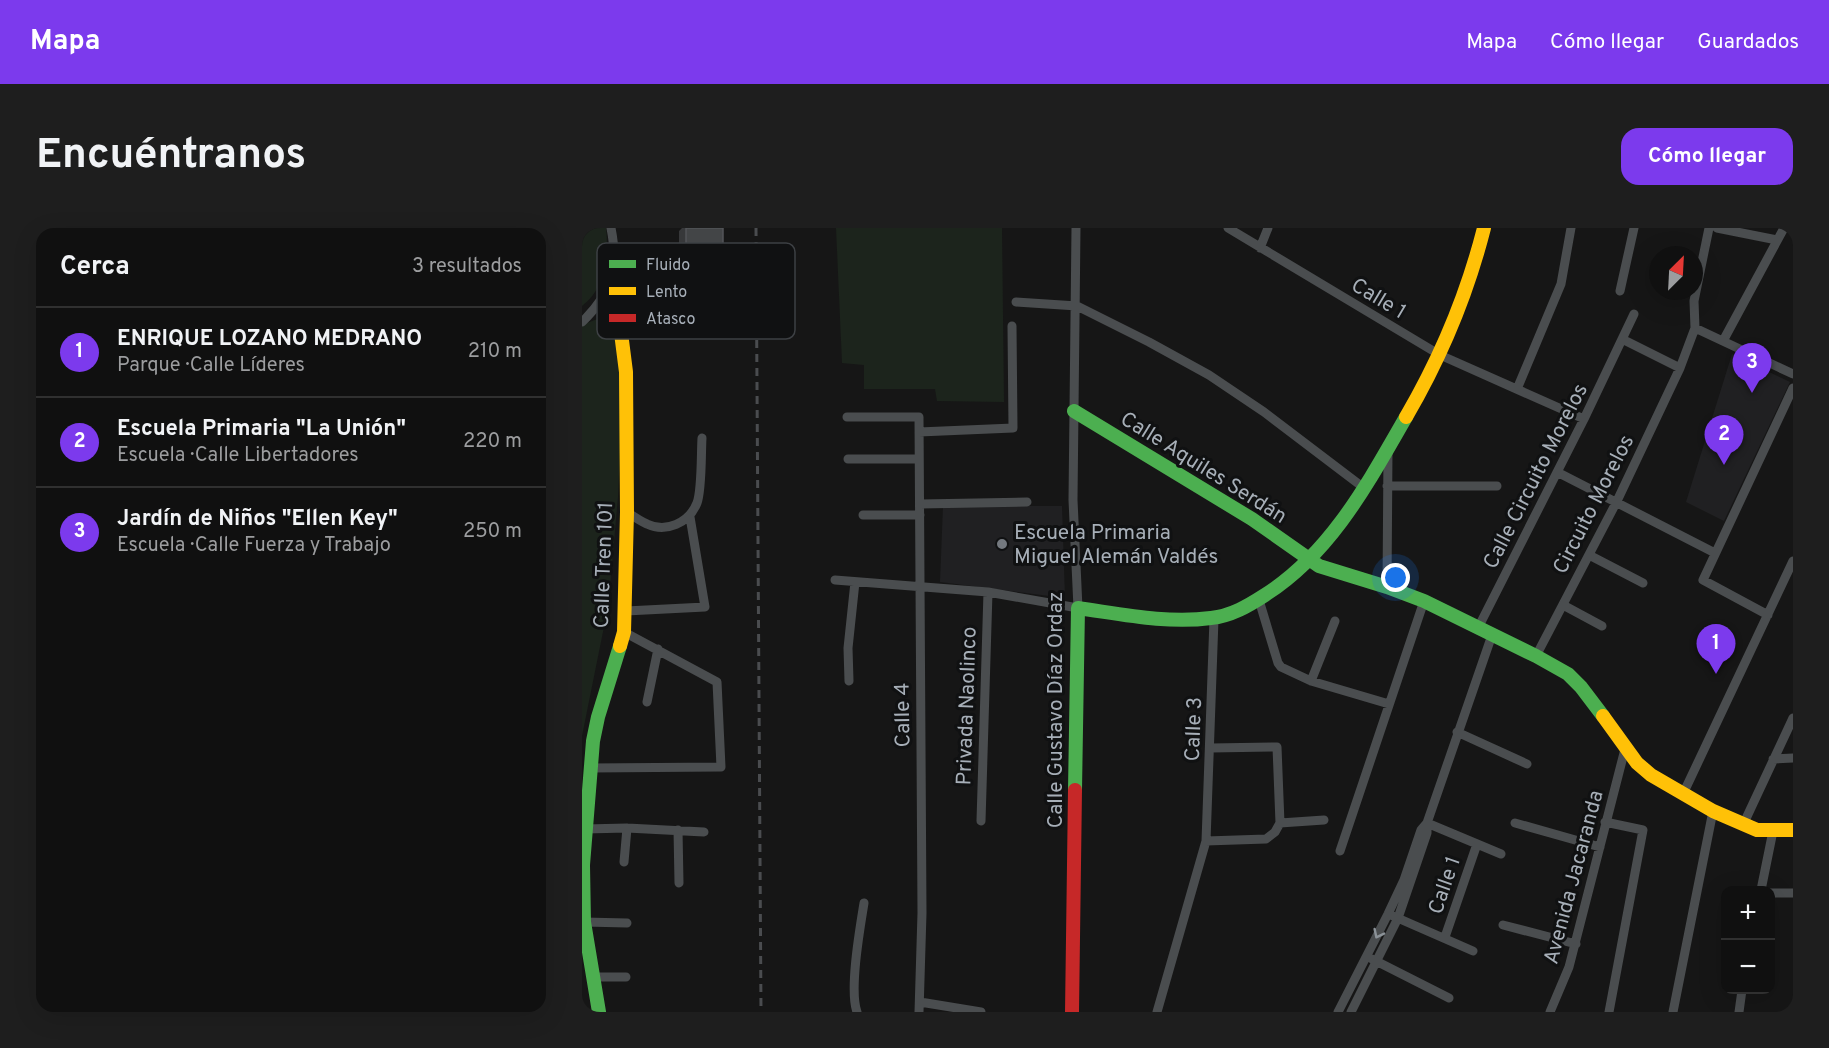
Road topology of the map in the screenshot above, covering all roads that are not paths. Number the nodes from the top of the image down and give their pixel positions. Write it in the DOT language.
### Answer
graph roads {
  1 [pos="611,228"];
  2 [pos="1076,228"];
  3 [pos="1228,228"];
  4 [pos="1268,228"];
  5 [pos="1484,228"];
  6 [pos="1571,228"];
  7 [pos="1634,228"];
  8 [pos="1709,228"];
  9 [pos="1718,228"];
  10 [pos="1784,228"];
  11 [pos="1777,240"];
  12 [pos="614,243"];
  13 [pos="1260,248"];
  14 [pos="1620,291"];
  15 [pos="1016,302"];
  16 [pos="597,305"];
  17 [pos="1077,306"];
  18 [pos="1634,314"];
  19 [pos="582,322"];
  20 [pos="1012,326"];
  21 [pos="1695,328"];
  22 [pos="622,339"];
  23 [pos="1623,339"];
  24 [pos="1723,342"];
  25 [pos="1440,355"];
  26 [pos="1680,368"];
  27 [pos="1793,374"];
  28 [pos="1793,388"];
  29 [pos="1517,389"];
  30 [pos="1074,411"];
  31 [pos="847,417"];
  32 [pos="1584,418"];
  33 [pos="919,432"];
  34 [pos="702,438"];
  35 [pos="1389,448"];
  36 [pos="848,459"];
  37 [pos="918,459"];
  38 [pos="1557,472"];
  39 [pos="1387,486"];
  40 [pos="1497,486"];
  41 [pos="1364,488"];
  42 [pos="1617,501"];
  43 [pos="1027,502"];
  44 [pos="920,504"];
  45 [pos="627,512"];
  46 [pos="863,515"];
  47 [pos="920,515"];
  48 [pos="690,517"];
  49 [pos="1715,553"];
  50 [pos="1588,555"];
  51 [pos="1310,561"];
  52 [pos="1793,561"];
  53 [pos="835,580"];
  54 [pos="855,582"];
  55 [pos="1643,583"];
  56 [pos="918,586"];
  57 [pos="1387,587"];
  58 [pos="988,592"];
  59 [pos="1259,600"];
  60 [pos="1424,601"];
  61 [pos="1563,605"];
  62 [pos="1078,608"];
  63 [pos="626,611"];
  64 [pos="1768,615"];
  65 [pos="1214,619"];
  66 [pos="1335,621"];
  67 [pos="1602,626"];
  68 [pos="1479,628"];
  69 [pos="624,632"];
  70 [pos="1492,635"];
  71 [pos="658,649"];
  72 [pos="1536,656"];
  73 [pos="849,681"];
  74 [pos="1311,681"];
  75 [pos="647,702"];
  76 [pos="1389,704"];
  77 [pos="1793,718"];
  78 [pos="1457,732"];
  79 [pos="1211,748"];
  80 [pos="1625,749"];
  81 [pos="1793,758"];
  82 [pos="1773,759"];
  83 [pos="1527,764"];
  84 [pos="590,768"];
  85 [pos="1683,794"];
  86 [pos="1713,811"];
  87 [pos="1324,820"];
  88 [pos="981,821"];
  89 [pos="1605,822"];
  90 [pos="1427,823"];
  91 [pos="1515,823"];
  92 [pos="1280,824"];
  93 [pos="1743,825"];
  94 [pos="627,828"];
  95 [pos="585,829"];
  96 [pos="678,830"];
  97 [pos="1793,830"];
  98 [pos="1773,831"];
  99 [pos="704,832"];
  100 [pos="1206,841"];
  101 [pos="1477,844"];
  102 [pos="1600,847"];
  103 [pos="1340,851"];
  104 [pos="1501,854"];
  105 [pos="624,862"];
  106 [pos="679,883"];
  107 [pos="1762,886"];
  108 [pos="1775,893"];
  109 [pos="1793,893"];
  110 [pos="864,903"];
  111 [pos="1393,916"];
  112 [pos="584,922"];
  113 [pos="627,923"];
  114 [pos="1503,925"];
  115 [pos="1445,937"];
  116 [pos="1576,944"];
  117 [pos="1473,951"];
  118 [pos="1367,957"];
  119 [pos="1377,962"];
  120 [pos="626,976"];
  121 [pos="593,977"];
  122 [pos="1741,994"];
  123 [pos="1449,998"];
  124 [pos="920,1007"];
  125 [pos="599,1012"];
  126 [pos="857,1012"];
  127 [pos="981,1012"];
  128 [pos="1072,1012"];
  129 [pos="1157,1012"];
  130 [pos="1338,1012"];
  131 [pos="1351,1012"];
  132 [pos="1550,1012"];
  133 [pos="1609,1012"];
  134 [pos="1673,1012"];
  135 [pos="1738,1012"];
  1 -- 12 [label="street"];
  2 -- 17 [label="street, Calle Gustavo Díaz Ordaz"];
  3 -- 13 [label="street, Calle 1"];
  4 -- 13 [label="street"];
  5 -- 25 [label="street"];
  6 -- 29 [label="street"];
  7 -- 14 [label="street"];
  8 -- 21 [label="street"];
  9 -- 11 [label="street"];
  10 -- 11 [label="street"];
  11 -- 24 [label="street"];
  13 -- 25 [label="street, Calle 1"];
  15 -- 17 [label="street"];
  16 -- 19 [label="street"];
  17 -- 30 [label="street, Calle Gustavo Díaz Ordaz"];
  17 -- 41 [label="street"];
  18 -- 23 [label="street, Calle Circuito Morelos"];
  20 -- 33 [label="street"];
  21 -- 24 [label="street"];
  21 -- 26 [label="street, Circuito Morelos"];
  22 -- 45 [label="street, Calle Tren 101"];
  23 -- 26 [label="street"];
  23 -- 32 [label="street, Calle Circuito Morelos"];
  24 -- 27 [label="street"];
  25 -- 29 [label="street, Calle 1"];
  25 -- 35 [label="street"];
  26 -- 42 [label="street, Circuito Morelos"];
  28 -- 49 [label="street"];
  29 -- 32 [label="street, Calle 1"];
  30 -- 51 [label="street, Calle Aquiles Serdán"];
  30 -- 62 [label="street, Calle Gustavo Díaz Ordaz"];
  31 -- 33 [label="street, Calle 4"];
  32 -- 38 [label="street, Calle Circuito Morelos"];
  33 -- 37 [label="street, Calle 4"];
  34 -- 48 [label="street"];
  35 -- 39 [label="street"];
  35 -- 41 [label="street"];
  36 -- 37 [label="street"];
  37 -- 44 [label="street, Calle 4"];
  38 -- 42 [label="street"];
  38 -- 68 [label="street, Calle Circuito Morelos"];
  39 -- 40 [label="street"];
  39 -- 57 [label="street"];
  41 -- 51 [label="street"];
  42 -- 49 [label="street"];
  42 -- 50 [label="street, Circuito Morelos"];
  43 -- 44 [label="street"];
  44 -- 47 [label="street, Calle 4"];
  45 -- 48 [label="street"];
  45 -- 63 [label="street, Calle Tren 101"];
  46 -- 47 [label="street"];
  47 -- 56 [label="street, Calle 4"];
  48 -- 63 [label="street"];
  49 -- 64 [label="street"];
  50 -- 55 [label="street"];
  50 -- 61 [label="street, Circuito Morelos"];
  51 -- 57 [label="street, Calle Aquiles Serdán"];
  51 -- 59 [label="street"];
  52 -- 64 [label="street"];
  53 -- 54 [label="street"];
  54 -- 56 [label="street"];
  54 -- 73 [label="street"];
  56 -- 58 [label="street"];
  56 -- 124 [label="street, Calle 4"];
  57 -- 60 [label="street, Calle Aquiles Serdán"];
  58 -- 62 [label="street"];
  58 -- 88 [label="street, Privada Naolinco"];
  59 -- 65 [label="street"];
  59 -- 74 [label="street"];
  60 -- 68 [label="street, Calle Aquiles Serdán"];
  60 -- 76 [label="street"];
  61 -- 67 [label="street"];
  61 -- 72 [label="street, Circuito Morelos"];
  62 -- 65 [label="street"];
  62 -- 128 [label="street, Calle Gustavo Díaz Ordaz"];
  63 -- 69 [label="street, Calle Tren 101"];
  64 -- 85 [label="street"];
  65 -- 79 [label="street, Calle 3"];
  66 -- 74 [label="street"];
  68 -- 70 [label="street, Calle Aquiles Serdán"];
  69 -- 71 [label="street"];
  69 -- 84 [label="street, Calle Tren 101"];
  70 -- 72 [label="street, Calle Aquiles Serdán"];
  70 -- 78 [label="street"];
  71 -- 75 [label="street"];
  71 -- 84 [label="street"];
  72 -- 80 [label="street, Calle Aquiles Serdán"];
  74 -- 76 [label="street"];
  76 -- 103 [label="street"];
  77 -- 82 [label="street"];
  78 -- 83 [label="street"];
  78 -- 90 [label="street"];
  79 -- 92 [label="street"];
  79 -- 100 [label="street, Calle 3"];
  80 -- 85 [label="street, Calle Aquiles Serdán"];
  80 -- 89 [label="street, Avenida Jacaranda"];
  81 -- 82 [label="street"];
  82 -- 93 [label="street"];
  84 -- 95 [label="street, Calle Tren 101"];
  85 -- 86 [label="street, Calle Aquiles Serdán"];
  86 -- 93 [label="street, Calle Aquiles Serdán"];
  86 -- 134 [label="street"];
  87 -- 92 [label="street"];
  89 -- 102 [label="street, Avenida Jacaranda"];
  89 -- 133 [label="street"];
  90 -- 101 [label="street, Calle 1"];
  90 -- 111 [label="street"];
  91 -- 102 [label="street"];
  92 -- 100 [label="street"];
  93 -- 98 [label="street, Calle Aquiles Serdán"];
  94 -- 95 [label="street"];
  94 -- 96 [label="street"];
  94 -- 105 [label="street"];
  95 -- 112 [label="street, Calle Tren 101"];
  96 -- 99 [label="street"];
  96 -- 106 [label="street"];
  97 -- 98 [label="street, Calle Aquiles Serdán"];
  98 -- 107 [label="street"];
  100 -- 129 [label="street, Calle 3"];
  101 -- 104 [label="street, Calle 1"];
  101 -- 115 [label="street, Calle 1"];
  102 -- 116 [label="street, Avenida Jacaranda"];
  108 -- 109 [label="street"];
  110 -- 126 [label="street"];
  111 -- 115 [label="street"];
  111 -- 118 [label="street, one-way"];
  111 -- 119 [label="street"];
  112 -- 113 [label="street"];
  112 -- 121 [label="street, Calle Tren 101"];
  114 -- 116 [label="street"];
  115 -- 117 [label="street"];
  116 -- 132 [label="street, Avenida Jacaranda"];
  118 -- 119 [label="street"];
  118 -- 130 [label="street"];
  119 -- 123 [label="street"];
  119 -- 131 [label="street"];
  120 -- 121 [label="street"];
  121 -- 125 [label="street, Calle Tren 101"];
  122 -- 135 [label="street"];
  124 -- 127 [label="street"];
}
